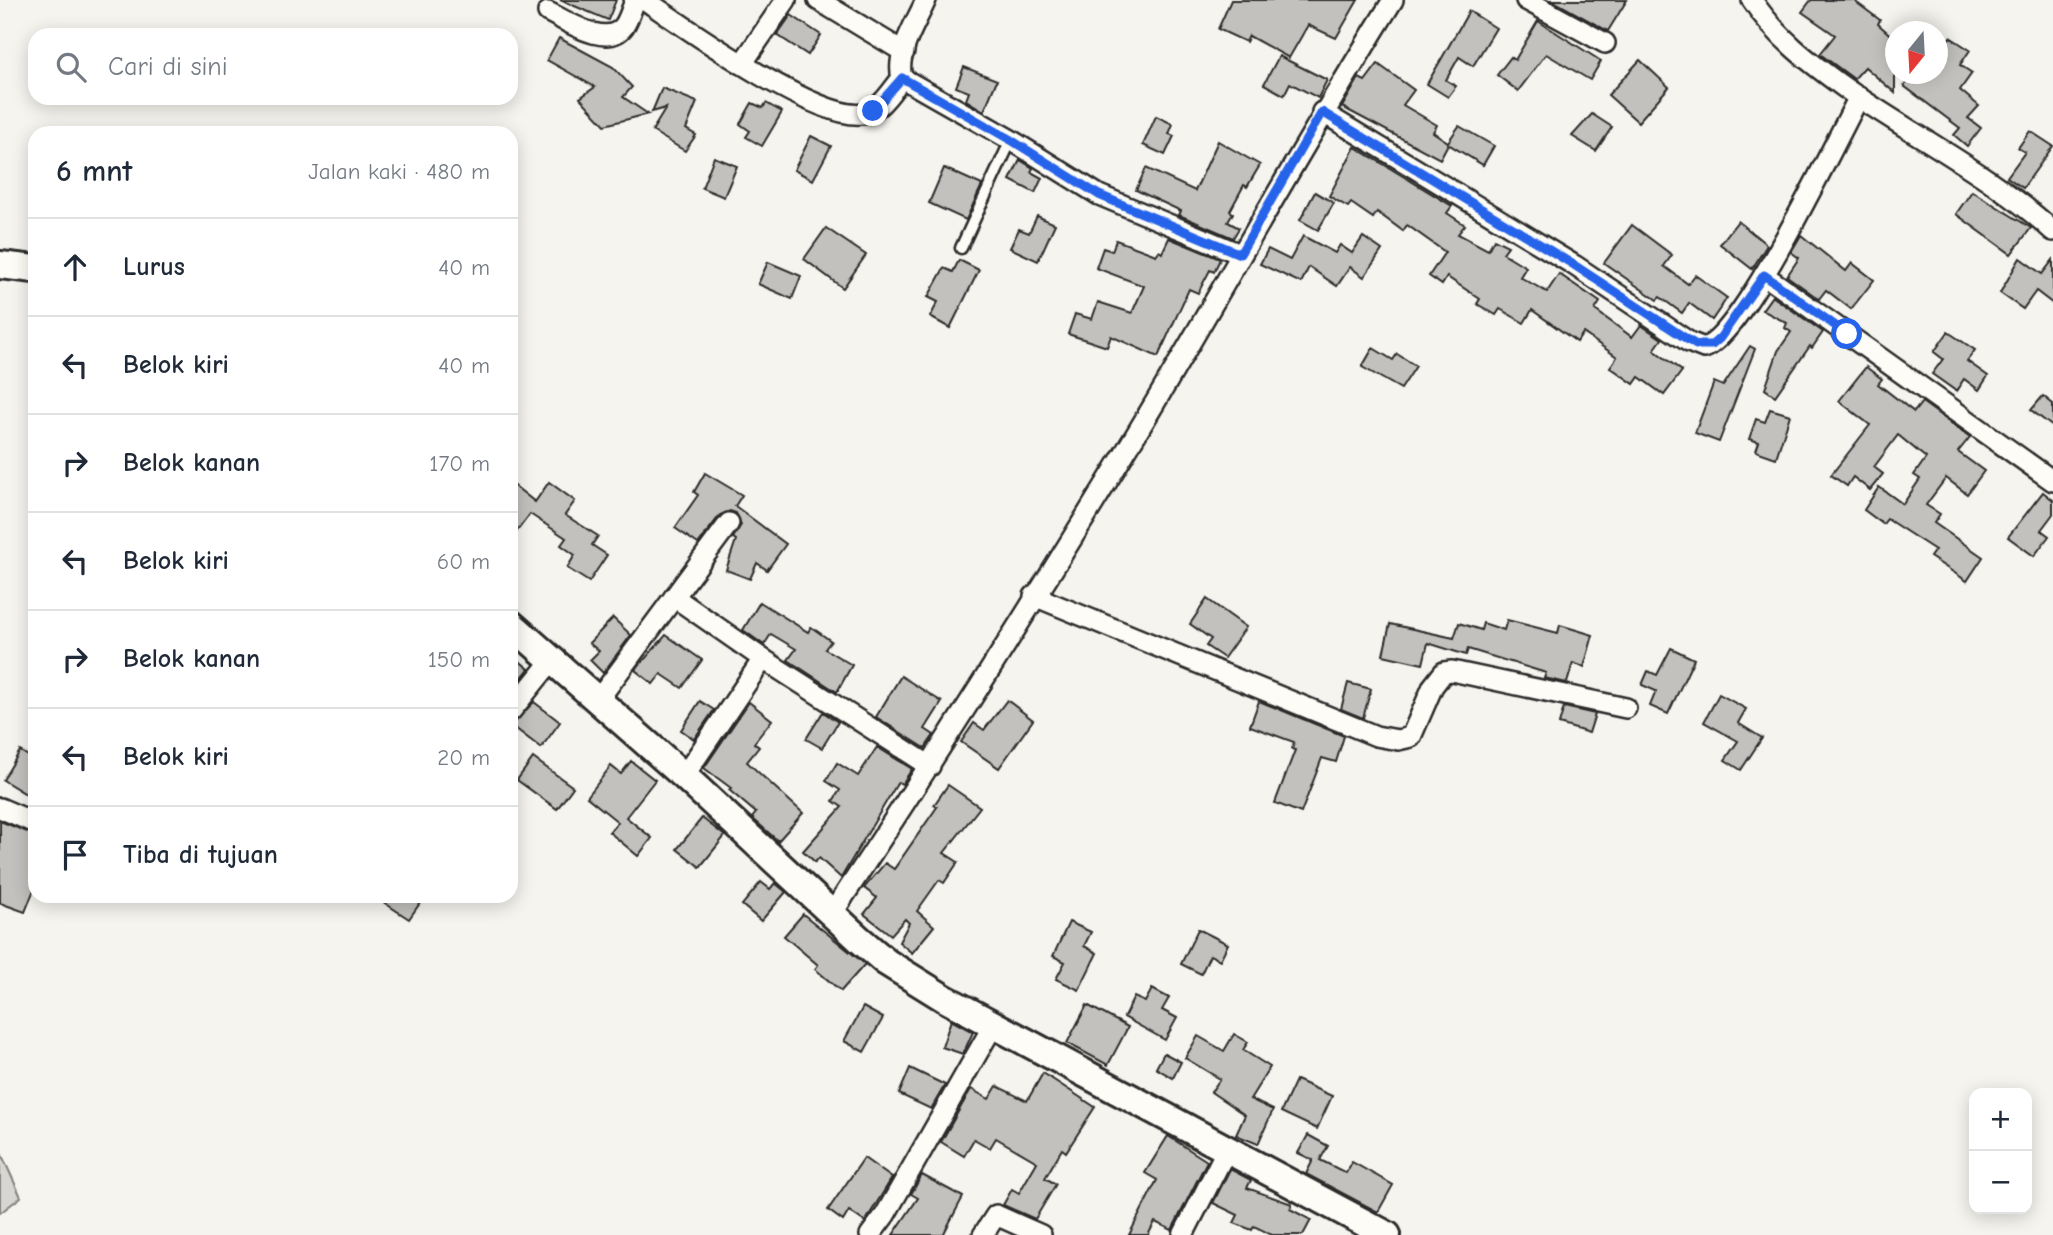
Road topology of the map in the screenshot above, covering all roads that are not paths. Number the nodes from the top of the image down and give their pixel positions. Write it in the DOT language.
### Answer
graph roads {
  1 [pos="635,0"];
  2 [pos="645,0"];
  3 [pos="786,0"];
  4 [pos="818,0"];
  5 [pos="926,0"];
  6 [pos="1391,0"];
  7 [pos="1526,0"];
  8 [pos="1752,0"];
  9 [pos="548,12"];
  10 [pos="1605,43"];
  11 [pos="904,52"];
  12 [pos="742,64"];
  13 [pos="902,78"];
  14 [pos="1859,97"];
  15 [pos="1322,112"];
  16 [pos="1011,140"];
  17 [pos="2053,231"];
  18 [pos="961,248"];
  19 [pos="1240,254"];
  20 [pos="0,265"];
  21 [pos="28,268"];
  22 [pos="1764,275"];
  23 [pos="2053,481"];
  24 [pos="729,523"];
  25 [pos="1034,596"];
  26 [pos="674,597"];
  27 [pos="518,630"];
  28 [pos="763,659"];
  29 [pos="552,660"];
  30 [pos="598,700"];
  31 [pos="518,702"];
  32 [pos="1626,708"];
  33 [pos="930,766"];
  34 [pos="684,776"];
  35 [pos="0,808"];
  36 [pos="28,820"];
  37 [pos="832,914"];
  38 [pos="994,1024"];
  39 [pos="1227,1149"];
  40 [pos="870,1235"];
  41 [pos="983,1235"];
  42 [pos="1041,1235"];
  43 [pos="1183,1235"];
  44 [pos="1387,1235"];
  1 -- 9 [label="street"];
  2 -- 12 [label="street"];
  3 -- 12 [label="street"];
  4 -- 11 [label="street"];
  5 -- 11 [label="street"];
  6 -- 15 [label="street"];
  7 -- 10 [label="street"];
  8 -- 14 [label="street"];
  11 -- 13 [label="street"];
  12 -- 13 [label="street"];
  13 -- 16 [label="street"];
  14 -- 17 [label="street"];
  14 -- 22 [label="street"];
  15 -- 19 [label="street"];
  15 -- 22 [label="street"];
  16 -- 18 [label="lane"];
  16 -- 19 [label="street"];
  19 -- 25 [label="street"];
  20 -- 21 [label="street"];
  22 -- 23 [label="street"];
  24 -- 26 [label="street"];
  25 -- 32 [label="street"];
  25 -- 33 [label="street"];
  26 -- 28 [label="street"];
  26 -- 30 [label="street"];
  27 -- 29 [label="street"];
  28 -- 33 [label="street"];
  28 -- 34 [label="street"];
  29 -- 30 [label="street"];
  29 -- 31 [label="street"];
  30 -- 34 [label="street"];
  33 -- 37 [label="street"];
  34 -- 37 [label="street"];
  35 -- 36 [label="street"];
  37 -- 38 [label="street"];
  38 -- 39 [label="street"];
  38 -- 40 [label="street"];
  39 -- 43 [label="street"];
  39 -- 44 [label="street"];
  41 -- 42 [label="street"];
}
